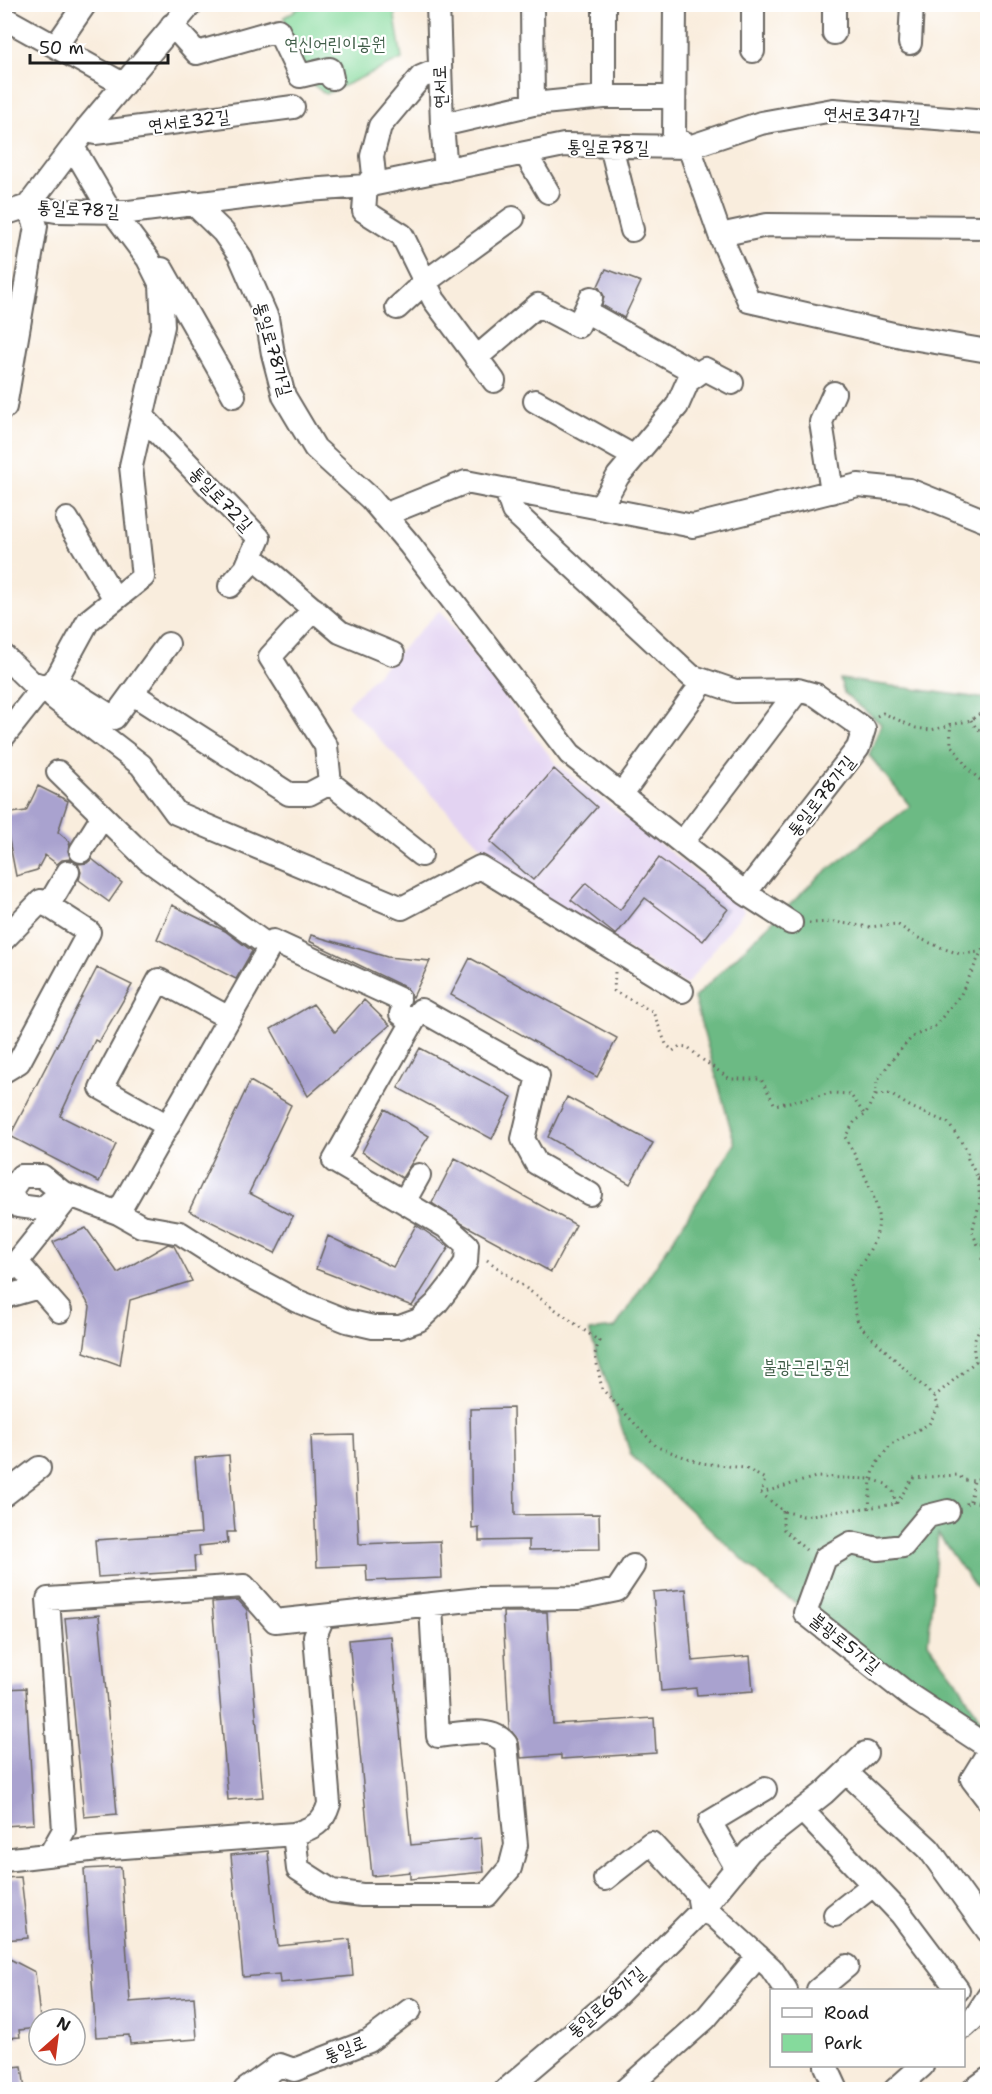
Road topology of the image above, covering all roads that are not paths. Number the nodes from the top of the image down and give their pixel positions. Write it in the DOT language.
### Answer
graph roads {
  1 [pos="85,4"];
  2 [pos="191,4"];
  3 [pos="438,4"];
  4 [pos="532,4"];
  5 [pos="604,4"];
  6 [pos="675,4"];
  7 [pos="753,4"];
  8 [pos="834,4"];
  9 [pos="912,4"];
  10 [pos="4,18"];
  11 [pos="172,25"];
  12 [pos="834,33"];
  13 [pos="910,43"];
  14 [pos="56,46"];
  15 [pos="753,51"];
  16 [pos="440,69"];
  17 [pos="332,78"];
  18 [pos="123,84"];
  19 [pos="603,97"];
  20 [pos="674,97"];
  21 [pos="533,104"];
  22 [pos="293,107"];
  23 [pos="987,122"];
  24 [pos="442,125"];
  25 [pos="87,128"];
  26 [pos="611,146"];
  27 [pos="73,147"];
  28 [pos="689,147"];
  29 [pos="525,153"];
  30 [pos="446,170"];
  31 [pos="366,186"];
  32 [pos="548,192"];
  33 [pos="193,203"];
  34 [pos="28,206"];
  35 [pos="118,212"];
  36 [pos="4,214"];
  37 [pos="513,218"];
  38 [pos="987,227"];
  39 [pos="632,230"];
  40 [pos="720,235"];
  41 [pos="425,282"];
  42 [pos="397,308"];
  43 [pos="10,347"];
  44 [pos="987,351"];
  45 [pos="476,358"];
  46 [pos="698,374"];
  47 [pos="494,381"];
  48 [pos="732,382"];
  49 [pos="834,393"];
  50 [pos="234,396"];
  51 [pos="535,401"];
  52 [pos="5,406"];
  53 [pos="142,417"];
  54 [pos="633,456"];
  55 [pos="506,490"];
  56 [pos="832,492"];
  57 [pos="600,508"];
  58 [pos="384,515"];
  59 [pos="67,519"];
  60 [pos="987,522"];
  61 [pos="251,556"];
  62 [pos="230,586"];
  63 [pos="115,599"];
  64 [pos="314,609"];
  65 [pos="168,644"];
  66 [pos="393,654"];
  67 [pos="4,656"];
  68 [pos="704,681"];
  69 [pos="46,687"];
  70 [pos="798,690"];
  71 [pos="133,694"];
  72 [pos="4,736"];
  73 [pos="58,772"];
  74 [pos="330,783"];
  75 [pos="621,795"];
  76 [pos="103,816"];
  77 [pos="682,843"];
  78 [pos="81,851"];
  79 [pos="421,855"];
  80 [pos="68,872"];
  81 [pos="745,893"];
  82 [pos="48,906"];
  83 [pos="791,923"];
  84 [pos="4,939"];
  85 [pos="270,947"];
  86 [pos="682,991"];
  87 [pos="371,998"];
  88 [pos="399,999"];
  89 [pos="229,1018"];
  90 [pos="414,1020"];
  91 [pos="4,1071"];
  92 [pos="168,1126"];
  93 [pos="419,1175"];
  94 [pos="7,1188"];
  95 [pos="62,1192"];
  96 [pos="590,1194"];
  97 [pos="404,1202"];
  98 [pos="118,1212"];
  99 [pos="10,1267"];
  100 [pos="39,1287"];
  101 [pos="4,1297"];
  102 [pos="60,1311"];
  103 [pos="39,1468"];
  104 [pos="4,1495"];
  105 [pos="948,1511"];
  106 [pos="633,1566"];
  107 [pos="431,1606"];
  108 [pos="323,1617"];
  109 [pos="987,1747"];
  110 [pos="866,1753"];
  111 [pos="987,1753"];
  112 [pos="846,1772"];
  113 [pos="765,1789"];
  114 [pos="987,1800"];
  115 [pos="802,1810"];
  116 [pos="294,1834"];
  117 [pos="51,1853"];
  118 [pos="4,1860"];
  119 [pos="736,1867"];
  120 [pos="605,1879"];
  121 [pos="873,1885"];
  122 [pos="702,1911"];
  123 [pos="835,1915"];
  124 [pos="987,1931"];
  125 [pos="758,1956"];
  126 [pos="847,1966"];
  127 [pos="785,1989"];
  128 [pos="819,1989"];
  129 [pos="957,1989"];
  130 [pos="981,2001"];
  131 [pos="410,2010"];
  132 [pos="965,2024"];
  133 [pos="921,2067"];
  134 [pos="987,2079"];
  135 [pos="245,2090"];
  136 [pos="506,2090"];
  137 [pos="626,2090"];
  138 [pos="895,2090"];
  139 [pos="973,2090"];
  1 -- 14 [label="street"];
  2 -- 11 [label="street"];
  3 -- 16 [label="street, 연서로"];
  4 -- 21 [label="street"];
  5 -- 19 [label="street"];
  6 -- 20 [label="street"];
  7 -- 15 [label="street"];
  8 -- 12 [label="street"];
  9 -- 13 [label="street"];
  10 -- 14 [label="street"];
  11 -- 17 [label="street"];
  11 -- 18 [label="street"];
  14 -- 18 [label="street"];
  16 -- 24 [label="street, 연서로"];
  16 -- 31 [label="street"];
  18 -- 25 [label="street"];
  19 -- 20 [label="street"];
  19 -- 21 [label="street"];
  20 -- 28 [label="street"];
  21 -- 24 [label="street"];
  22 -- 25 [label="street, 연서로32길"];
  23 -- 28 [label="street, 연서로34가길"];
  24 -- 30 [label="street, 연서로"];
  25 -- 27 [label="street"];
  26 -- 28 [label="street, 통일로78길"];
  26 -- 29 [label="street, 통일로78길"];
  26 -- 39 [label="street"];
  27 -- 34 [label="street"];
  27 -- 35 [label="street"];
  28 -- 40 [label="street"];
  29 -- 30 [label="street, 통일로78길"];
  29 -- 32 [label="street"];
  30 -- 31 [label="street, 통일로78길"];
  31 -- 33 [label="street, 통일로78길"];
  31 -- 41 [label="street"];
  33 -- 35 [label="street, 통일로78길"];
  33 -- 58 [label="street, 통일로78가길"];
  34 -- 35 [label="street, 통일로78길"];
  34 -- 36 [label="street, 통일로78길"];
  34 -- 43 [label="street, 통일로78길"];
  35 -- 50 [label="street, 통일로78길"];
  35 -- 53 [label="street"];
  37 -- 41 [label="street"];
  38 -- 40 [label="street"];
  40 -- 44 [label="street"];
  41 -- 42 [label="street"];
  41 -- 45 [label="street"];
  43 -- 52 [label="street, 통일로78길"];
  45 -- 46 [label="street"];
  45 -- 47 [label="street"];
  46 -- 48 [label="street"];
  46 -- 54 [label="street"];
  49 -- 56 [label="street"];
  51 -- 54 [label="street"];
  53 -- 61 [label="street, 통일로72길"];
  53 -- 63 [label="street"];
  54 -- 57 [label="street"];
  55 -- 57 [label="street"];
  55 -- 58 [label="street"];
  55 -- 68 [label="street"];
  56 -- 57 [label="street"];
  56 -- 60 [label="street"];
  58 -- 75 [label="street, 통일로78가길"];
  59 -- 63 [label="street"];
  61 -- 62 [label="street"];
  61 -- 64 [label="street, 통일로72길"];
  63 -- 69 [label="street"];
  64 -- 66 [label="street"];
  64 -- 74 [label="street"];
  65 -- 71 [label="street"];
  67 -- 69 [label="street"];
  68 -- 70 [label="street"];
  68 -- 75 [label="street"];
  69 -- 71 [label="street"];
  69 -- 72 [label="street"];
  69 -- 86 [label="street"];
  70 -- 77 [label="street"];
  70 -- 81 [label="street, 통일로78가길"];
  71 -- 74 [label="street"];
  73 -- 76 [label="street"];
  74 -- 79 [label="street"];
  75 -- 77 [label="street, 통일로78가길"];
  76 -- 78 [label="street"];
  76 -- 85 [label="street"];
  77 -- 81 [label="street, 통일로78가길"];
  80 -- 82 [label="street"];
  81 -- 83 [label="street, 통일로78가길"];
  82 -- 84 [label="street"];
  82 -- 91 [label="street"];
  85 -- 88 [label="street"];
  85 -- 89 [label="street"];
  87 -- 90 [label="street"];
  89 -- 92 [label="street"];
  89 -- 92 [label="street"];
  90 -- 96 [label="street"];
  90 -- 97 [label="street"];
  92 -- 98 [label="street"];
  93 -- 97 [label="street"];
  94 -- 95 [label="street"];
  95 -- 98 [label="street"];
  95 -- 99 [label="street"];
  97 -- 98 [label="street"];
  99 -- 100 [label="street"];
  100 -- 101 [label="street"];
  100 -- 102 [label="street"];
  103 -- 104 [label="street"];
  105 -- 109 [label="street, 불광로5가길"];
  106 -- 107 [label="street"];
  107 -- 108 [label="street"];
  107 -- 116 [label="street"];
  108 -- 116 [label="street"];
  108 -- 117 [label="street"];
  110 -- 112 [label="street, 통일로68가길"];
  111 -- 114 [label="street"];
  112 -- 115 [label="street, 통일로68가길"];
  112 -- 124 [label="street"];
  113 -- 119 [label="street"];
  115 -- 119 [label="street, 통일로68가길"];
  115 -- 121 [label="street"];
  116 -- 117 [label="street"];
  117 -- 118 [label="street"];
  119 -- 122 [label="street, 통일로68가길"];
  120 -- 122 [label="street"];
  121 -- 123 [label="street"];
  121 -- 129 [label="street"];
  122 -- 125 [label="street"];
  122 -- 136 [label="street, 통일로68가길"];
  125 -- 127 [label="street"];
  125 -- 137 [label="street"];
  126 -- 128 [label="street"];
  130 -- 132 [label="street"];
  131 -- 135 [label="street, 통일로"];
  133 -- 138 [label="street"];
  134 -- 139 [label="street"];
}
